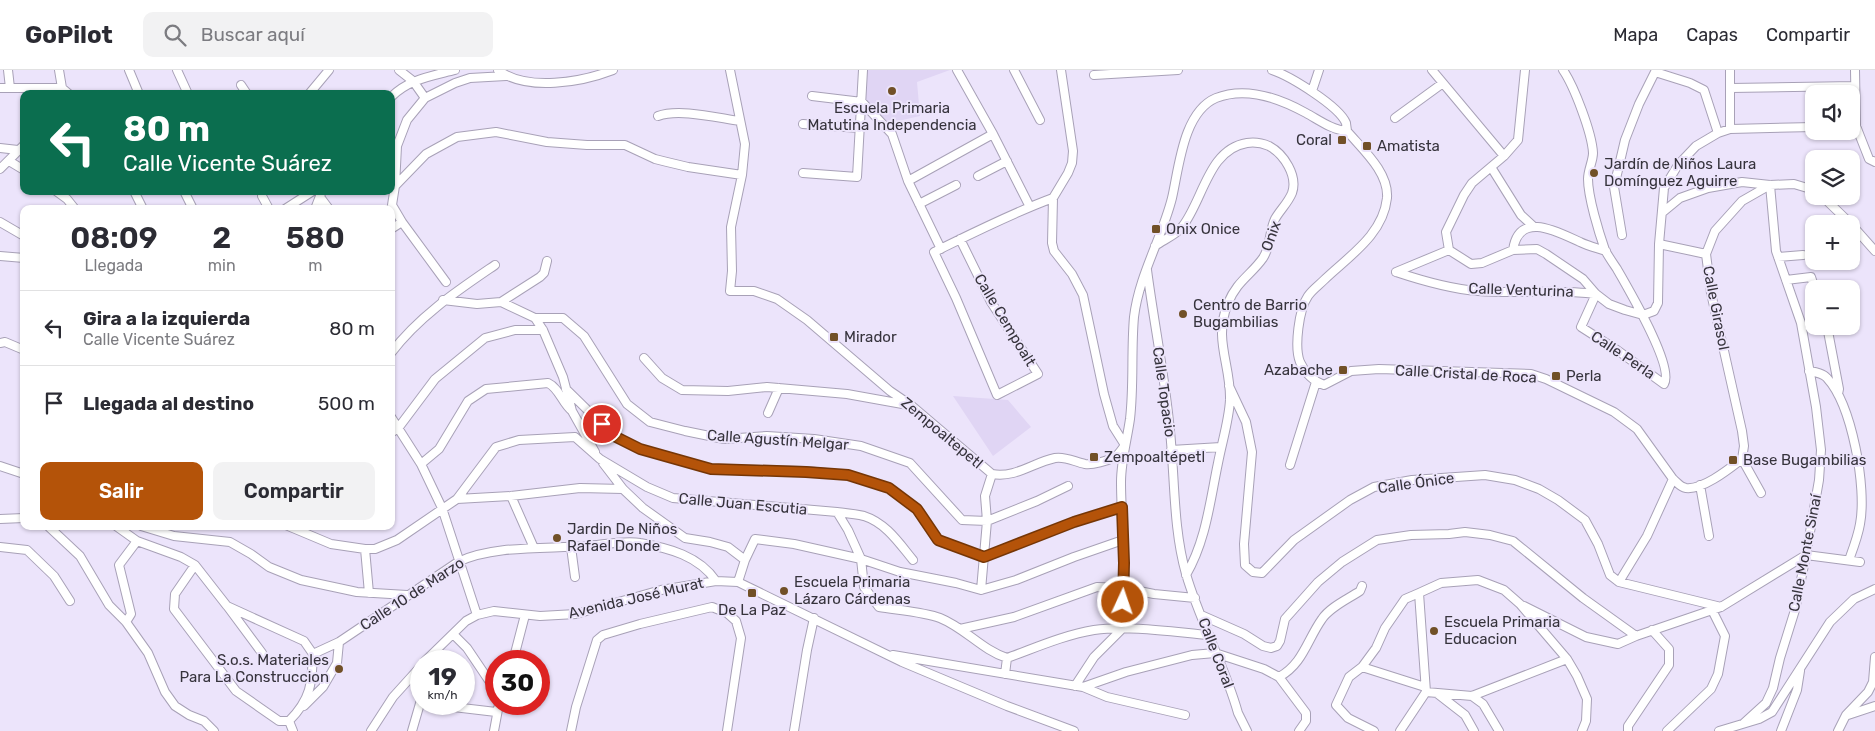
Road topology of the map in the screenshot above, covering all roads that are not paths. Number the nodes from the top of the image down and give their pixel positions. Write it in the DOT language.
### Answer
graph roads {
  1 [pos="8,70"];
  2 [pos="59,70"];
  3 [pos="129,70"];
  4 [pos="177,70"];
  5 [pos="329,70"];
  6 [pos="399,70"];
  7 [pos="456,70"];
  8 [pos="498,70"];
  9 [pos="613,70"];
  10 [pos="721,70"];
  11 [pos="730,70"];
  12 [pos="863,70"];
  13 [pos="957,70"];
  14 [pos="1014,70"];
  15 [pos="1061,70"];
  16 [pos="1178,70"];
  17 [pos="1272,70"];
  18 [pos="1319,70"];
  19 [pos="1432,70"];
  20 [pos="1563,70"];
  21 [pos="1730,70"];
  22 [pos="1855,70"];
  23 [pos="1154,71"];
  24 [pos="1523,71"];
  25 [pos="1656,71"];
  26 [pos="1094,75"];
  27 [pos="506,76"];
  28 [pos="413,81"];
  29 [pos="1443,83"];
  30 [pos="241,85"];
  31 [pos="1855,85"];
  32 [pos="1805,87"];
  33 [pos="0,88"];
  34 [pos="10,88"];
  35 [pos="1730,88"];
  36 [pos="47,90"];
  37 [pos="66,90"];
  38 [pos="137,90"];
  39 [pos="186,90"];
  40 [pos="244,90"];
  41 [pos="312,90"];
  42 [pos="1312,91"];
  43 [pos="395,93"];
  44 [pos="812,96"];
  45 [pos="425,98"];
  46 [pos="862,102"];
  47 [pos="658,116"];
  48 [pos="1395,118"];
  49 [pos="1040,120"];
  50 [pos="740,121"];
  51 [pos="803,124"];
  52 [pos="1805,127"];
  53 [pos="859,128"];
  54 [pos="1730,129"];
  55 [pos="1347,131"];
  56 [pos="1718,133"];
  57 [pos="993,134"];
  58 [pos="1860,139"];
  59 [pos="20,147"];
  60 [pos="0,148"];
  61 [pos="20,148"];
  62 [pos="1504,156"];
  63 [pos="9,161"];
  64 [pos="1008,161"];
  65 [pos="1875,162"];
  66 [pos="1491,167"];
  67 [pos="20,168"];
  68 [pos="0,170"];
  69 [pos="803,173"];
  70 [pos="742,174"];
  71 [pos="978,176"];
  72 [pos="908,181"];
  73 [pos="956,185"];
  74 [pos="1770,185"];
  75 [pos="395,186"];
  76 [pos="1805,187"];
  77 [pos="61,195"];
  78 [pos="307,195"];
  79 [pos="1053,198"];
  80 [pos="919,204"];
  81 [pos="71,205"];
  82 [pos="291,205"];
  83 [pos="1831,205"];
  84 [pos="1030,207"];
  85 [pos="395,210"];
  86 [pos="1663,212"];
  87 [pos="1842,215"];
  88 [pos="0,222"];
  89 [pos="402,222"];
  90 [pos="395,226"];
  91 [pos="1534,227"];
  92 [pos="20,234"];
  93 [pos="1860,234"];
  94 [pos="1622,235"];
  95 [pos="960,240"];
  96 [pos="1659,244"];
  97 [pos="1155,246"];
  98 [pos="937,250"];
  99 [pos="1449,250"];
  100 [pos="1513,250"];
  101 [pos="1606,251"];
  102 [pos="1875,251"];
  103 [pos="1706,254"];
  104 [pos="1802,255"];
  105 [pos="0,256"];
  106 [pos="1778,257"];
  107 [pos="20,258"];
  108 [pos="547,261"];
  109 [pos="495,264"];
  110 [pos="1147,268"];
  111 [pos="1786,280"];
  112 [pos="1812,280"];
  113 [pos="446,282"];
  114 [pos="1596,294"];
  115 [pos="443,300"];
  116 [pos="501,302"];
  117 [pos="1643,315"];
  118 [pos="535,318"];
  119 [pos="542,330"];
  120 [pos="1828,335"];
  121 [pos="0,343"];
  122 [pos="15,346"];
  123 [pos="20,346"];
  124 [pos="20,348"];
  125 [pos="395,348"];
  126 [pos="644,358"];
  127 [pos="1809,371"];
  128 [pos="1316,382"];
  129 [pos="1229,386"];
  130 [pos="779,388"];
  131 [pos="566,389"];
  132 [pos="1838,394"];
  133 [pos="912,406"];
  134 [pos="572,411"];
  135 [pos="768,413"];
  136 [pos="395,422"];
  137 [pos="399,426"];
  138 [pos="395,430"];
  139 [pos="1125,445"];
  140 [pos="1222,447"];
  141 [pos="1171,450"];
  142 [pos="1742,459"];
  143 [pos="600,460"];
  144 [pos="421,464"];
  145 [pos="1290,465"];
  146 [pos="0,466"];
  147 [pos="20,473"];
  148 [pos="992,474"];
  149 [pos="1673,479"];
  150 [pos="1700,485"];
  151 [pos="1068,486"];
  152 [pos="624,489"];
  153 [pos="1761,493"];
  154 [pos="511,496"];
  155 [pos="457,499"];
  156 [pos="1122,507"];
  157 [pos="442,508"];
  158 [pos="837,512"];
  159 [pos="20,518"];
  160 [pos="0,519"];
  161 [pos="987,521"];
  162 [pos="52,530"];
  163 [pos="122,530"];
  164 [pos="156,530"];
  165 [pos="298,530"];
  166 [pos="1709,536"];
  167 [pos="685,538"];
  168 [pos="137,540"];
  169 [pos="1123,540"];
  170 [pos="0,547"];
  171 [pos="571,547"];
  172 [pos="534,548"];
  173 [pos="365,549"];
  174 [pos="682,553"];
  175 [pos="1806,555"];
  176 [pos="984,557"];
  177 [pos="861,559"];
  178 [pos="745,560"];
  179 [pos="913,560"];
  180 [pos="1848,560"];
  181 [pos="458,562"];
  182 [pos="1860,562"];
  183 [pos="196,565"];
  184 [pos="1186,575"];
  185 [pos="574,577"];
  186 [pos="716,581"];
  187 [pos="738,582"];
  188 [pos="1619,582"];
  189 [pos="1362,586"];
  190 [pos="1124,588"];
  191 [pos="1875,589"];
  192 [pos="981,590"];
  193 [pos="369,593"];
  194 [pos="1419,593"];
  195 [pos="407,595"];
  196 [pos="1195,598"];
  197 [pos="70,601"];
  198 [pos="1520,604"];
  199 [pos="227,606"];
  200 [pos="1720,607"];
  201 [pos="1712,610"];
  202 [pos="476,615"];
  203 [pos="525,615"];
  204 [pos="1201,615"];
  205 [pos="814,618"];
  206 [pos="126,622"];
  207 [pos="960,629"];
  208 [pos="1121,630"];
  209 [pos="1652,630"];
  210 [pos="453,634"];
  211 [pos="1209,635"];
  212 [pos="1636,636"];
  213 [pos="339,642"];
  214 [pos="436,650"];
  215 [pos="516,650"];
  216 [pos="262,653"];
  217 [pos="1215,653"];
  218 [pos="313,654"];
  219 [pos="885,654"];
  220 [pos="1875,657"];
  221 [pos="1007,658"];
  222 [pos="1569,663"];
  223 [pos="1362,667"];
  224 [pos="1801,667"];
  225 [pos="1005,674"];
  226 [pos="485,675"];
  227 [pos="1279,677"];
  228 [pos="410,678"];
  229 [pos="1079,686"];
  230 [pos="1426,690"];
  231 [pos="1437,693"];
  232 [pos="1472,696"];
  233 [pos="1875,706"];
  234 [pos="300,711"];
  235 [pos="417,715"];
  236 [pos="496,715"];
  237 [pos="1185,715"];
  238 [pos="1846,715"];
  239 [pos="289,721"];
  240 [pos="1358,723"];
  241 [pos="1744,723"];
  242 [pos="214,731"];
  243 [pos="292,731"];
  244 [pos="371,731"];
  245 [pos="412,731"];
  246 [pos="494,731"];
  247 [pos="571,731"];
  248 [pos="727,731"];
  249 [pos="794,731"];
  250 [pos="1074,731"];
  251 [pos="1247,731"];
  252 [pos="1299,731"];
  253 [pos="1355,731"];
  254 [pos="1374,731"];
  255 [pos="1400,731"];
  256 [pos="1474,731"];
  257 [pos="1499,731"];
  258 [pos="1582,731"];
  259 [pos="1628,731"];
  260 [pos="1667,731"];
  261 [pos="1719,731"];
  262 [pos="1781,731"];
  263 [pos="1838,731"];
  1 -- 34 [label="street"];
  2 -- 37 [label="street"];
  3 -- 38 [label="street"];
  4 -- 39 [label="street"];
  5 -- 41 [label="street"];
  6 -- 28 [label="street"];
  7 -- 28 [label="street"];
  8 -- 27 [label="street"];
  9 -- 27 [label="street"];
  10 -- 11 [label="street"];
  11 -- 50 [label="street, Zempoaltepetl"];
  12 -- 46 [label="street"];
  13 -- 57 [label="street"];
  14 -- 49 [label="street"];
  15 -- 79 [label="street"];
  16 -- 23 [label="street"];
  17 -- 42 [label="street"];
  18 -- 42 [label="street"];
  19 -- 29 [label="street"];
  20 -- 101 [label="street"];
  21 -- 35 [label="street"];
  22 -- 31 [label="street"];
  23 -- 26 [label="street"];
  24 -- 62 [label="street"];
  25 -- 56 [label="street"];
  25 -- 94 [label="street"];
  27 -- 45 [label="street"];
  28 -- 43 [label="street"];
  28 -- 45 [label="street"];
  29 -- 48 [label="street"];
  29 -- 62 [label="street"];
  30 -- 40 [label="street"];
  32 -- 35 [label="street"];
  33 -- 34 [label="street"];
  34 -- 36 [label="street"];
  35 -- 54 [label="street"];
  42 -- 55 [label="street"];
  44 -- 46 [label="street"];
  45 -- 75 [label="street"];
  46 -- 53 [label="street"];
  46 -- 72 [label="street"];
  47 -- 50 [label="street"];
  50 -- 70 [label="street, Zempoaltepetl"];
  51 -- 53 [label="street"];
  52 -- 54 [label="street"];
  53 -- 69 [label="street"];
  54 -- 56 [label="street"];
  55 -- 97 [label="street"];
  55 -- 128 [label="street"];
  56 -- 86 [label="street"];
  57 -- 64 [label="street"];
  57 -- 72 [label="street"];
  58 -- 65 [label="street"];
  59 -- 60 [label="street"];
  61 -- 63 [label="street"];
  62 -- 66 [label="street"];
  63 -- 67 [label="street"];
  63 -- 68 [label="street"];
  64 -- 71 [label="street"];
  64 -- 84 [label="street"];
  66 -- 91 [label="street"];
  66 -- 99 [label="street"];
  70 -- 75 [label="street"];
  70 -- 133 [label="street, Zempoaltepetl"];
  72 -- 80 [label="street"];
  73 -- 80 [label="street"];
  74 -- 76 [label="street"];
  74 -- 86 [label="street"];
  74 -- 103 [label="street, Calle Girasol"];
  74 -- 106 [label="street, Calle Monte Sinaí"];
  77 -- 81 [label="street"];
  78 -- 82 [label="street"];
  79 -- 84 [label="street"];
  79 -- 139 [label="street"];
  80 -- 98 [label="street"];
  83 -- 87 [label="street"];
  84 -- 95 [label="street"];
  85 -- 89 [label="street"];
  86 -- 96 [label="street"];
  88 -- 92 [label="street"];
  89 -- 90 [label="street"];
  89 -- 113 [label="street"];
  91 -- 100 [label="street"];
  91 -- 101 [label="street"];
  93 -- 102 [label="street"];
  95 -- 98 [label="street"];
  95 -- 98 [label="street, Calle Cempoalt"];
  96 -- 103 [label="street"];
  96 -- 117 [label="street"];
  97 -- 110 [label="street"];
  97 -- 129 [label="street, Onix"];
  99 -- 100 [label="street"];
  99 -- 114 [label="street, Calle Venturina"];
  100 -- 114 [label="street"];
  101 -- 117 [label="street"];
  103 -- 142 [label="street, Calle Girasol"];
  104 -- 106 [label="street"];
  105 -- 107 [label="street"];
  106 -- 111 [label="street, Calle Monte Sinaí"];
  108 -- 116 [label="street"];
  109 -- 115 [label="street"];
  110 -- 139 [label="street"];
  110 -- 141 [label="street, Calle Topacio"];
  111 -- 112 [label="street"];
  111 -- 127 [label="street, Calle Monte Sinaí"];
  114 -- 117 [label="street, Calle Venturina"];
  114 -- 117 [label="street, Calle Perla"];
  115 -- 116 [label="street"];
  115 -- 125 [label="street"];
  116 -- 118 [label="street"];
  118 -- 119 [label="street"];
  118 -- 161 [label="street, Calle Agustín Melgar"];
  119 -- 131 [label="street"];
  119 -- 137 [label="street"];
  120 -- 132 [label="street"];
  121 -- 122 [label="street"];
  122 -- 123 [label="street"];
  122 -- 124 [label="street"];
  126 -- 130 [label="street"];
  127 -- 132 [label="street"];
  127 -- 175 [label="street, Calle Monte Sinaí"];
  128 -- 145 [label="street"];
  128 -- 149 [label="street, Calle Cristal de Roca"];
  129 -- 140 [label="street, Onix"];
  129 -- 188 [label="street, Calle Ónice"];
  130 -- 133 [label="street"];
  130 -- 135 [label="street"];
  131 -- 134 [label="street"];
  131 -- 176 [label="street"];
  132 -- 180 [label="street"];
  133 -- 148 [label="street, Zempoaltepetl"];
  134 -- 143 [label="street"];
  134 -- 144 [label="street"];
  136 -- 137 [label="street"];
  137 -- 138 [label="street"];
  137 -- 144 [label="street"];
  139 -- 148 [label="street, Zempoaltepetl"];
  139 -- 156 [label="street"];
  140 -- 141 [label="street"];
  140 -- 184 [label="street, Onix"];
  141 -- 184 [label="street, Calle Topacio"];
  142 -- 150 [label="street"];
  142 -- 153 [label="street"];
  143 -- 152 [label="street"];
  143 -- 155 [label="street"];
  143 -- 158 [label="street, Calle Juan Escutia"];
  144 -- 157 [label="street"];
  146 -- 147 [label="street"];
  148 -- 161 [label="street"];
  149 -- 150 [label="street"];
  149 -- 188 [label="street"];
  150 -- 166 [label="street"];
  151 -- 161 [label="street, Calle Agustín Melgar"];
  152 -- 154 [label="street"];
  152 -- 167 [label="street"];
  154 -- 155 [label="street"];
  154 -- 172 [label="street"];
  155 -- 157 [label="street"];
  156 -- 169 [label="street"];
  156 -- 176 [label="street"];
  157 -- 173 [label="street"];
  157 -- 181 [label="street"];
  158 -- 177 [label="street"];
  158 -- 179 [label="street, Calle Juan Escutia"];
  159 -- 160 [label="street"];
  161 -- 176 [label="street"];
  162 -- 206 [label="street"];
  163 -- 168 [label="street"];
  164 -- 193 [label="street"];
  165 -- 173 [label="street"];
  167 -- 174 [label="street"];
  167 -- 178 [label="street"];
  168 -- 183 [label="street"];
  168 -- 206 [label="street"];
  169 -- 190 [label="street"];
  169 -- 192 [label="street"];
  170 -- 197 [label="street"];
  171 -- 172 [label="street, Calle 10 de Marzo"];
  171 -- 174 [label="street, Calle 10 de Marzo"];
  171 -- 185 [label="street"];
  172 -- 181 [label="street, Calle 10 de Marzo"];
  173 -- 193 [label="street"];
  174 -- 186 [label="street, Calle 10 de Marzo"];
  175 -- 180 [label="street"];
  175 -- 200 [label="street"];
  175 -- 241 [label="street, Calle Monte Sinaí"];
  176 -- 192 [label="street"];
  177 -- 178 [label="street"];
  177 -- 192 [label="street"];
  177 -- 207 [label="street"];
  178 -- 187 [label="street"];
  180 -- 182 [label="street"];
  181 -- 195 [label="street, Calle 10 de Marzo"];
  181 -- 202 [label="street"];
  183 -- 199 [label="street"];
  183 -- 239 [label="street"];
  184 -- 196 [label="street, Calle Coral"];
  186 -- 187 [label="street, Avenida José Murat"];
  186 -- 203 [label="street, Avenida José Murat"];
  187 -- 205 [label="street, Avenida José Murat"];
  188 -- 200 [label="street"];
  189 -- 227 [label="street"];
  190 -- 196 [label="street"];
  190 -- 207 [label="street"];
  190 -- 208 [label="street"];
  191 -- 224 [label="street"];
  193 -- 195 [label="street"];
  194 -- 198 [label="street"];
  194 -- 223 [label="street"];
  194 -- 230 [label="street"];
  195 -- 213 [label="street, Calle 10 de Marzo"];
  196 -- 204 [label="street, Calle Coral"];
  198 -- 212 [label="street"];
  198 -- 222 [label="street"];
  199 -- 216 [label="street"];
  199 -- 218 [label="street"];
  200 -- 201 [label="street"];
  201 -- 209 [label="street"];
  201 -- 260 [label="street"];
  202 -- 203 [label="street, Avenida José Murat"];
  202 -- 210 [label="street"];
  203 -- 215 [label="street"];
  204 -- 211 [label="street, Calle Coral"];
  204 -- 212 [label="street"];
  205 -- 219 [label="street, Avenida José Murat"];
  205 -- 249 [label="street"];
  206 -- 242 [label="street"];
  207 -- 221 [label="street"];
  208 -- 211 [label="street"];
  208 -- 221 [label="street"];
  208 -- 229 [label="street"];
  209 -- 212 [label="street"];
  209 -- 259 [label="street"];
  210 -- 214 [label="street"];
  210 -- 226 [label="street"];
  211 -- 217 [label="street, Calle Coral"];
  213 -- 218 [label="street, Calle 10 de Marzo"];
  213 -- 234 [label="street"];
  217 -- 227 [label="street"];
  217 -- 229 [label="street"];
  217 -- 251 [label="street, Calle Coral"];
  218 -- 234 [label="street"];
  219 -- 225 [label="street"];
  219 -- 250 [label="street, Avenida José Murat"];
  220 -- 238 [label="street"];
  221 -- 225 [label="street"];
  222 -- 232 [label="street"];
  222 -- 258 [label="street"];
  223 -- 230 [label="street"];
  223 -- 240 [label="street"];
  224 -- 241 [label="street"];
  224 -- 262 [label="street"];
  225 -- 229 [label="street"];
  227 -- 252 [label="street"];
  228 -- 244 [label="street"];
  229 -- 237 [label="street"];
  230 -- 231 [label="street"];
  230 -- 255 [label="street"];
  231 -- 232 [label="street"];
  231 -- 256 [label="street"];
  232 -- 257 [label="street"];
  233 -- 238 [label="street"];
  234 -- 239 [label="street"];
  235 -- 245 [label="street"];
  236 -- 246 [label="street"];
  238 -- 263 [label="street"];
  239 -- 243 [label="street"];
  240 -- 253 [label="street"];
  240 -- 254 [label="street"];
  241 -- 261 [label="street"];
  247 -- 248 [label="street"];
}
